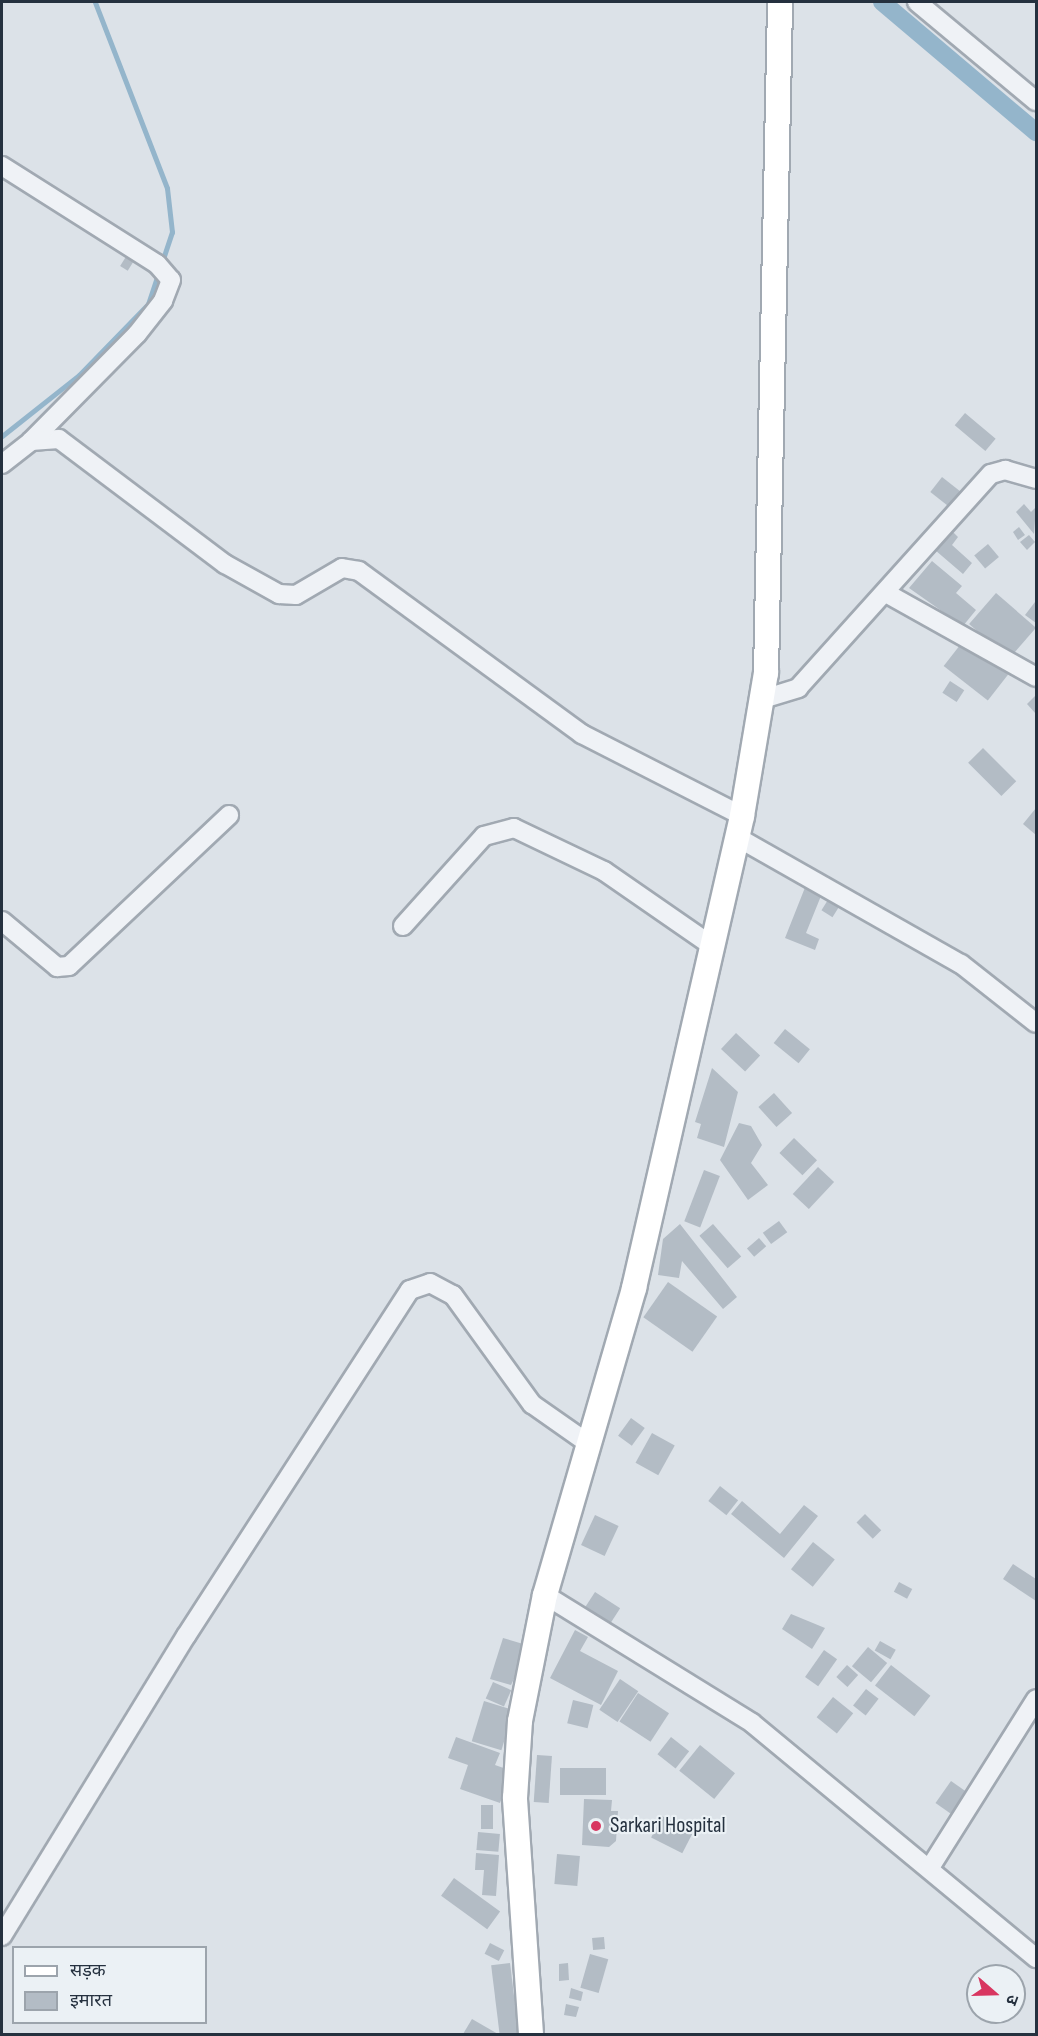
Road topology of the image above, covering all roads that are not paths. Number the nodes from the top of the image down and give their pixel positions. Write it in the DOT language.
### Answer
graph roads {
  1 [pos="780,2"];
  2 [pos="917,2"];
  3 [pos="1036,101"];
  4 [pos="2,166"];
  5 [pos="31,441"];
  6 [pos="2,464"];
  7 [pos="1036,479"];
  8 [pos="886,593"];
  9 [pos="1036,678"];
  10 [pos="763,699"];
  11 [pos="229,815"];
  12 [pos="739,827"];
  13 [pos="2,921"];
  14 [pos="403,926"];
  15 [pos="711,945"];
  16 [pos="1036,1023"];
  17 [pos="586,1442"];
  18 [pos="544,1595"];
  19 [pos="1036,1700"];
  20 [pos="931,1866"];
  21 [pos="2,1936"];
  22 [pos="1036,1958"];
  23 [pos="531,2034"];
  1 -- 10 [label="main road"];
  2 -- 3 [label="street"];
  4 -- 5 [label="street"];
  5 -- 6 [label="street"];
  5 -- 12 [label="street"];
  7 -- 8 [label="street"];
  8 -- 9 [label="street"];
  8 -- 10 [label="street"];
  10 -- 12 [label="main road"];
  11 -- 13 [label="street"];
  12 -- 15 [label="main road"];
  12 -- 16 [label="street"];
  14 -- 15 [label="street"];
  15 -- 17 [label="main road"];
  17 -- 18 [label="main road"];
  17 -- 21 [label="street"];
  18 -- 20 [label="street"];
  18 -- 23 [label="main road"];
  19 -- 20 [label="street"];
  20 -- 22 [label="street"];
}
